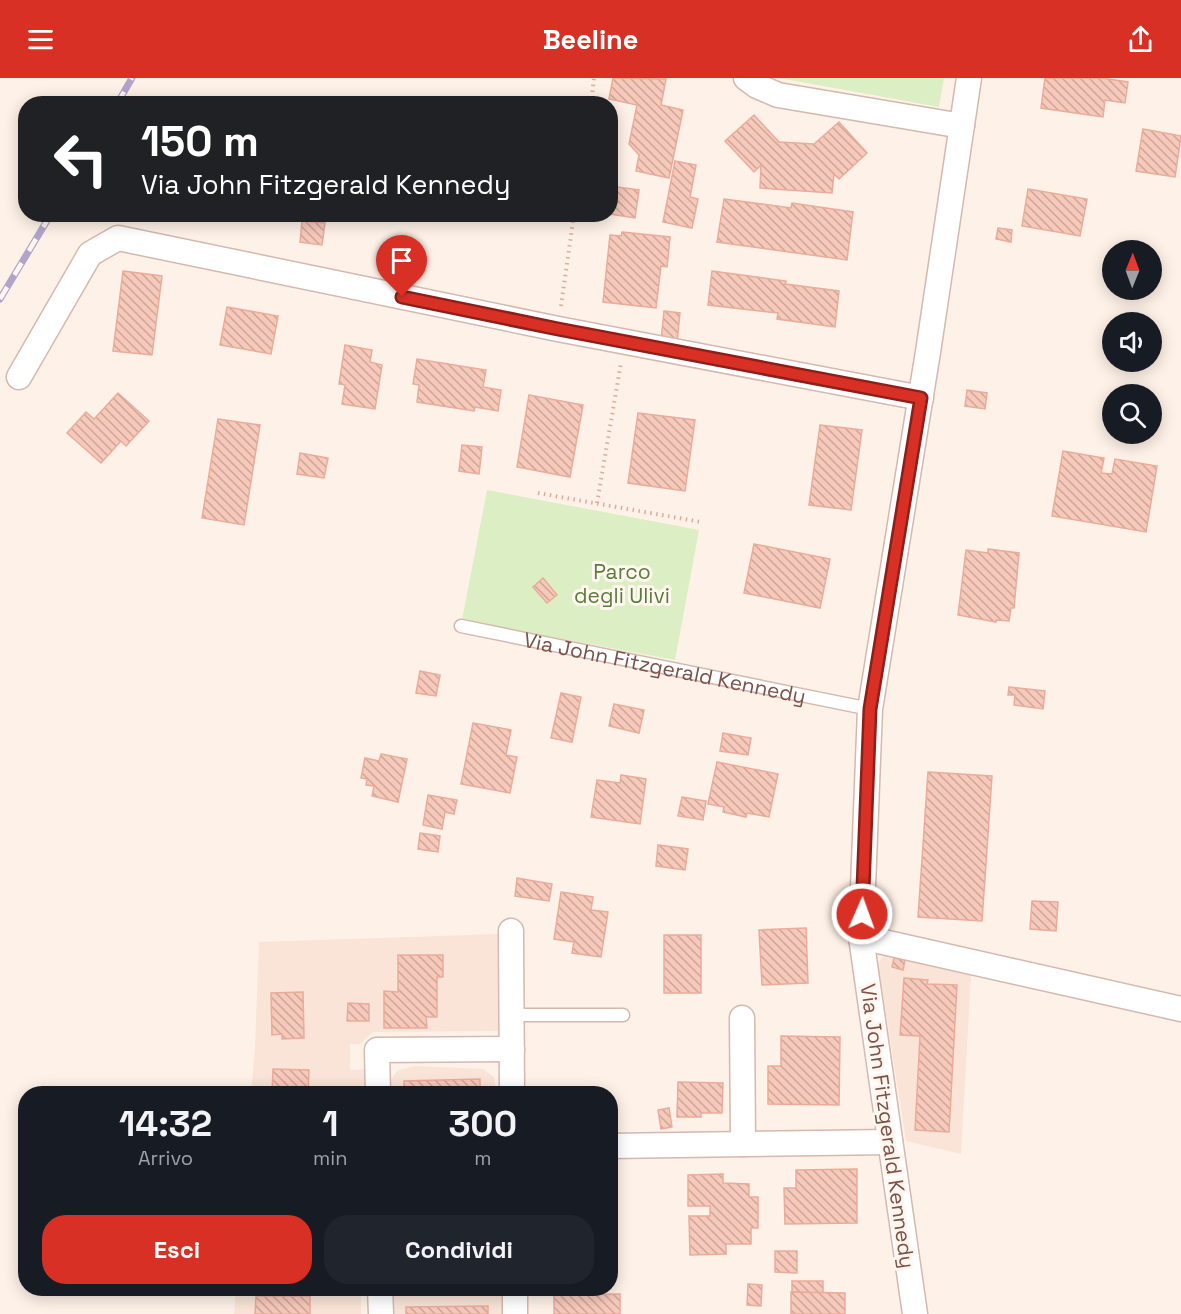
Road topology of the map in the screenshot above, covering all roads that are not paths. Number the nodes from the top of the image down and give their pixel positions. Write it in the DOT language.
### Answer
graph roads {
  1 [pos="746,78"];
  2 [pos="969,78"];
  3 [pos="962,126"];
  4 [pos="19,377"];
  5 [pos="921,398"];
  6 [pos="461,626"];
  7 [pos="870,709"];
  8 [pos="511,932"];
  9 [pos="861,937"];
  10 [pos="1181,1009"];
  11 [pos="512,1015"];
  12 [pos="623,1015"];
  13 [pos="742,1018"];
  14 [pos="512,1049"];
  15 [pos="378,1086"];
  16 [pos="512,1086"];
  17 [pos="890,1142"];
  18 [pos="743,1144"];
  19 [pos="618,1146"];
  20 [pos="380,1296"];
  21 [pos="515,1296"];
  22 [pos="381,1314"];
  23 [pos="515,1314"];
  24 [pos="915,1314"];
  1 -- 3 [label="street"];
  2 -- 3 [label="street, Via John Fitzgerald Kennedy"];
  3 -- 5 [label="street, Via John Fitzgerald Kennedy"];
  4 -- 5 [label="street"];
  5 -- 7 [label="street, Via John Fitzgerald Kennedy"];
  6 -- 7 [label="lane, Via John Fitzgerald Kennedy"];
  7 -- 9 [label="street, Via John Fitzgerald Kennedy"];
  8 -- 11 [label="street"];
  9 -- 10 [label="street"];
  9 -- 17 [label="street, Via John Fitzgerald Kennedy"];
  11 -- 12 [label="lane"];
  11 -- 14 [label="street"];
  13 -- 18 [label="street"];
  14 -- 15 [label="street"];
  14 -- 16 [label="street"];
  17 -- 18 [label="street"];
  17 -- 24 [label="street, Via John Fitzgerald Kennedy"];
  18 -- 19 [label="street"];
  20 -- 22 [label="street"];
  21 -- 23 [label="street"];
}
